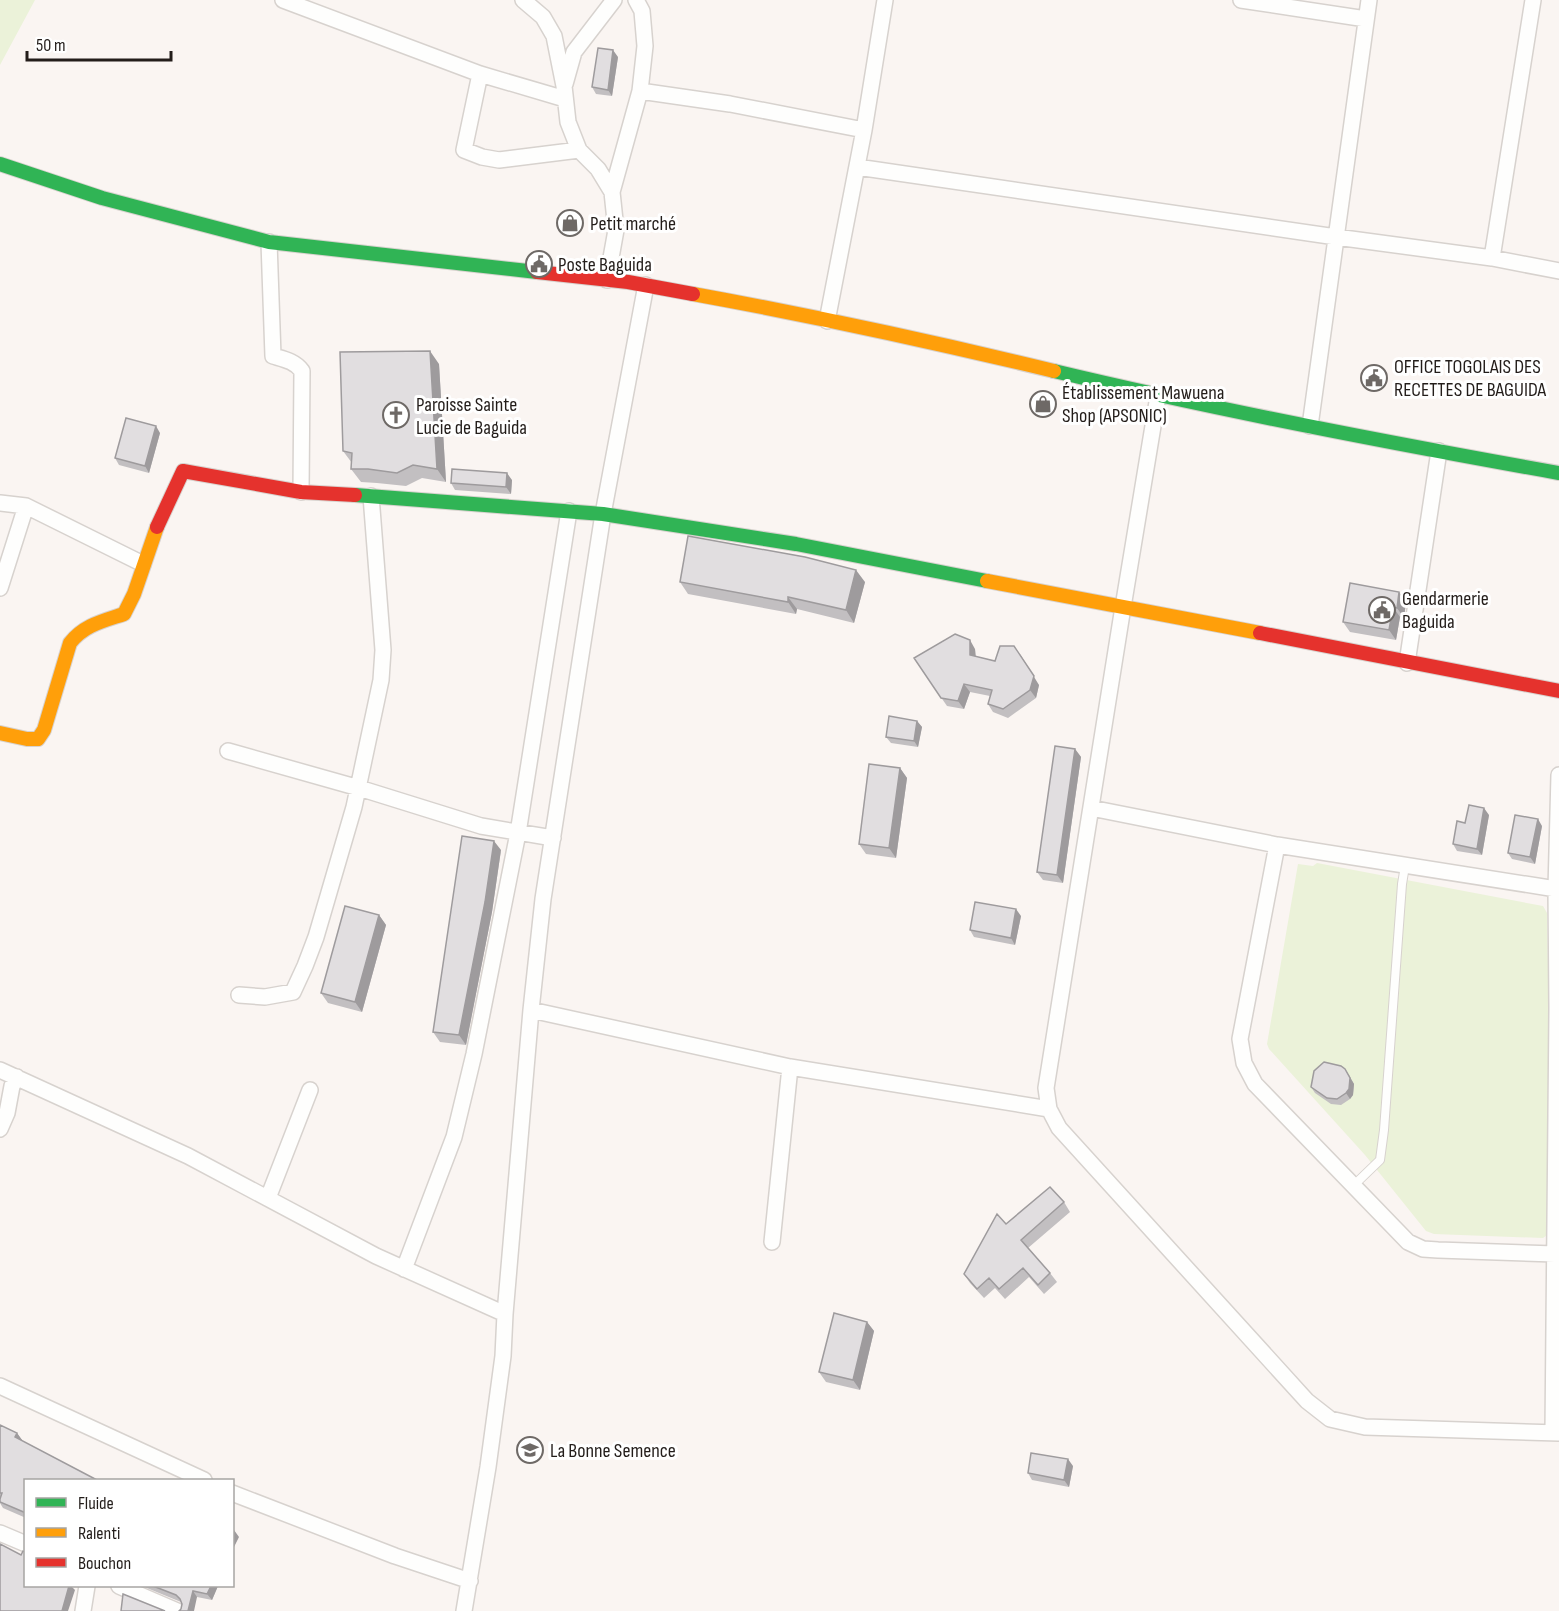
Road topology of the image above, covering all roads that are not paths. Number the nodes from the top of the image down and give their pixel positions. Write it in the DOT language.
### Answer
graph roads {
  1 [pos="283,0"];
  2 [pos="523,0"];
  3 [pos="614,0"];
  4 [pos="636,0"];
  5 [pos="885,0"];
  6 [pos="1241,0"];
  7 [pos="1370,0"];
  8 [pos="1533,0"];
  9 [pos="1366,20"];
  10 [pos="480,74"];
  11 [pos="640,91"];
  12 [pos="565,93"];
  13 [pos="864,130"];
  14 [pos="579,150"];
  15 [pos="0,164"];
  16 [pos="857,167"];
  17 [pos="612,192"];
  18 [pos="1336,237"];
  19 [pos="269,242"];
  20 [pos="1492,258"];
  21 [pos="1559,272"];
  22 [pos="606,280"];
  23 [pos="646,285"];
  24 [pos="827,321"];
  25 [pos="1158,396"];
  26 [pos="1310,426"];
  27 [pos="1439,451"];
  28 [pos="1559,473"];
  29 [pos="301,492"];
  30 [pos="371,496"];
  31 [pos="0,503"];
  32 [pos="26,506"];
  33 [pos="569,512"];
  34 [pos="603,514"];
  35 [pos="143,564"];
  36 [pos="0,588"];
  37 [pos="1123,608"];
  38 [pos="1407,663"];
  39 [pos="1559,691"];
  40 [pos="0,733"];
  41 [pos="228,751"];
  42 [pos="1559,775"];
  43 [pos="359,788"];
  44 [pos="1091,808"];
  45 [pos="518,833"];
  46 [pos="553,838"];
  47 [pos="1277,845"];
  48 [pos="1405,866"];
  49 [pos="1556,889"];
  50 [pos="239,995"];
  51 [pos="531,1010"];
  52 [pos="790,1067"];
  53 [pos="0,1070"];
  54 [pos="17,1077"];
  55 [pos="310,1090"];
  56 [pos="1049,1109"];
  57 [pos="3,1111"];
  58 [pos="0,1130"];
  59 [pos="1353,1186"];
  60 [pos="268,1198"];
  61 [pos="772,1242"];
  62 [pos="1556,1254"];
  63 [pos="404,1269"];
  64 [pos="505,1314"];
  65 [pos="0,1386"];
  66 [pos="1556,1433"];
  67 [pos="202,1479"];
  68 [pos="234,1494"];
  69 [pos="0,1533"];
  70 [pos="24,1543"];
  71 [pos="470,1581"];
  72 [pos="87,1587"];
  73 [pos="121,1587"];
  74 [pos="83,1611"];
  75 [pos="177,1611"];
  76 [pos="464,1611"];
  1 -- 10 [label="street"];
  2 -- 12 [label="street"];
  3 -- 12 [label="street"];
  4 -- 11 [label="street"];
  5 -- 13 [label="street"];
  6 -- 9 [label="street"];
  7 -- 9 [label="street"];
  8 -- 20 [label="street"];
  9 -- 18 [label="street"];
  10 -- 12 [label="street"];
  10 -- 14 [label="street"];
  11 -- 13 [label="street"];
  11 -- 17 [label="street"];
  12 -- 14 [label="street"];
  13 -- 16 [label="street"];
  14 -- 17 [label="street"];
  15 -- 19 [label="street"];
  16 -- 18 [label="street"];
  16 -- 24 [label="street"];
  17 -- 22 [label="street"];
  18 -- 20 [label="street"];
  18 -- 26 [label="street"];
  19 -- 22 [label="street"];
  19 -- 29 [label="street"];
  20 -- 21 [label="street"];
  22 -- 23 [label="street"];
  23 -- 24 [label="street"];
  23 -- 34 [label="street"];
  24 -- 25 [label="street"];
  25 -- 26 [label="street"];
  25 -- 37 [label="street"];
  26 -- 27 [label="street"];
  27 -- 28 [label="street"];
  27 -- 38 [label="street"];
  29 -- 30 [label="street"];
  29 -- 35 [label="street"];
  30 -- 33 [label="street"];
  30 -- 43 [label="street"];
  31 -- 32 [label="street"];
  32 -- 35 [label="street"];
  32 -- 36 [label="street"];
  33 -- 34 [label="street"];
  33 -- 45 [label="street"];
  34 -- 37 [label="street"];
  34 -- 46 [label="street"];
  35 -- 40 [label="street"];
  37 -- 38 [label="street"];
  37 -- 44 [label="street"];
  38 -- 39 [label="street"];
  41 -- 43 [label="street"];
  42 -- 49 [label="street"];
  43 -- 45 [label="street"];
  43 -- 50 [label="street"];
  44 -- 47 [label="street"];
  44 -- 56 [label="street"];
  45 -- 46 [label="street"];
  45 -- 63 [label="street"];
  46 -- 51 [label="street"];
  47 -- 48 [label="street"];
  47 -- 59 [label="street"];
  48 -- 49 [label="street"];
  48 -- 59 [label="lane"];
  49 -- 62 [label="street"];
  51 -- 52 [label="street"];
  51 -- 64 [label="street"];
  52 -- 56 [label="street"];
  52 -- 61 [label="street"];
  53 -- 54 [label="street"];
  54 -- 57 [label="street"];
  54 -- 60 [label="street"];
  55 -- 60 [label="street"];
  56 -- 66 [label="street"];
  57 -- 58 [label="street"];
  59 -- 62 [label="street"];
  60 -- 63 [label="street"];
  62 -- 66 [label="street"];
  63 -- 64 [label="street"];
  64 -- 71 [label="street"];
  65 -- 67 [label="street"];
  68 -- 71 [label="street"];
  69 -- 70 [label="street"];
  71 -- 76 [label="street"];
  72 -- 74 [label="street"];
  73 -- 75 [label="street"];
}
